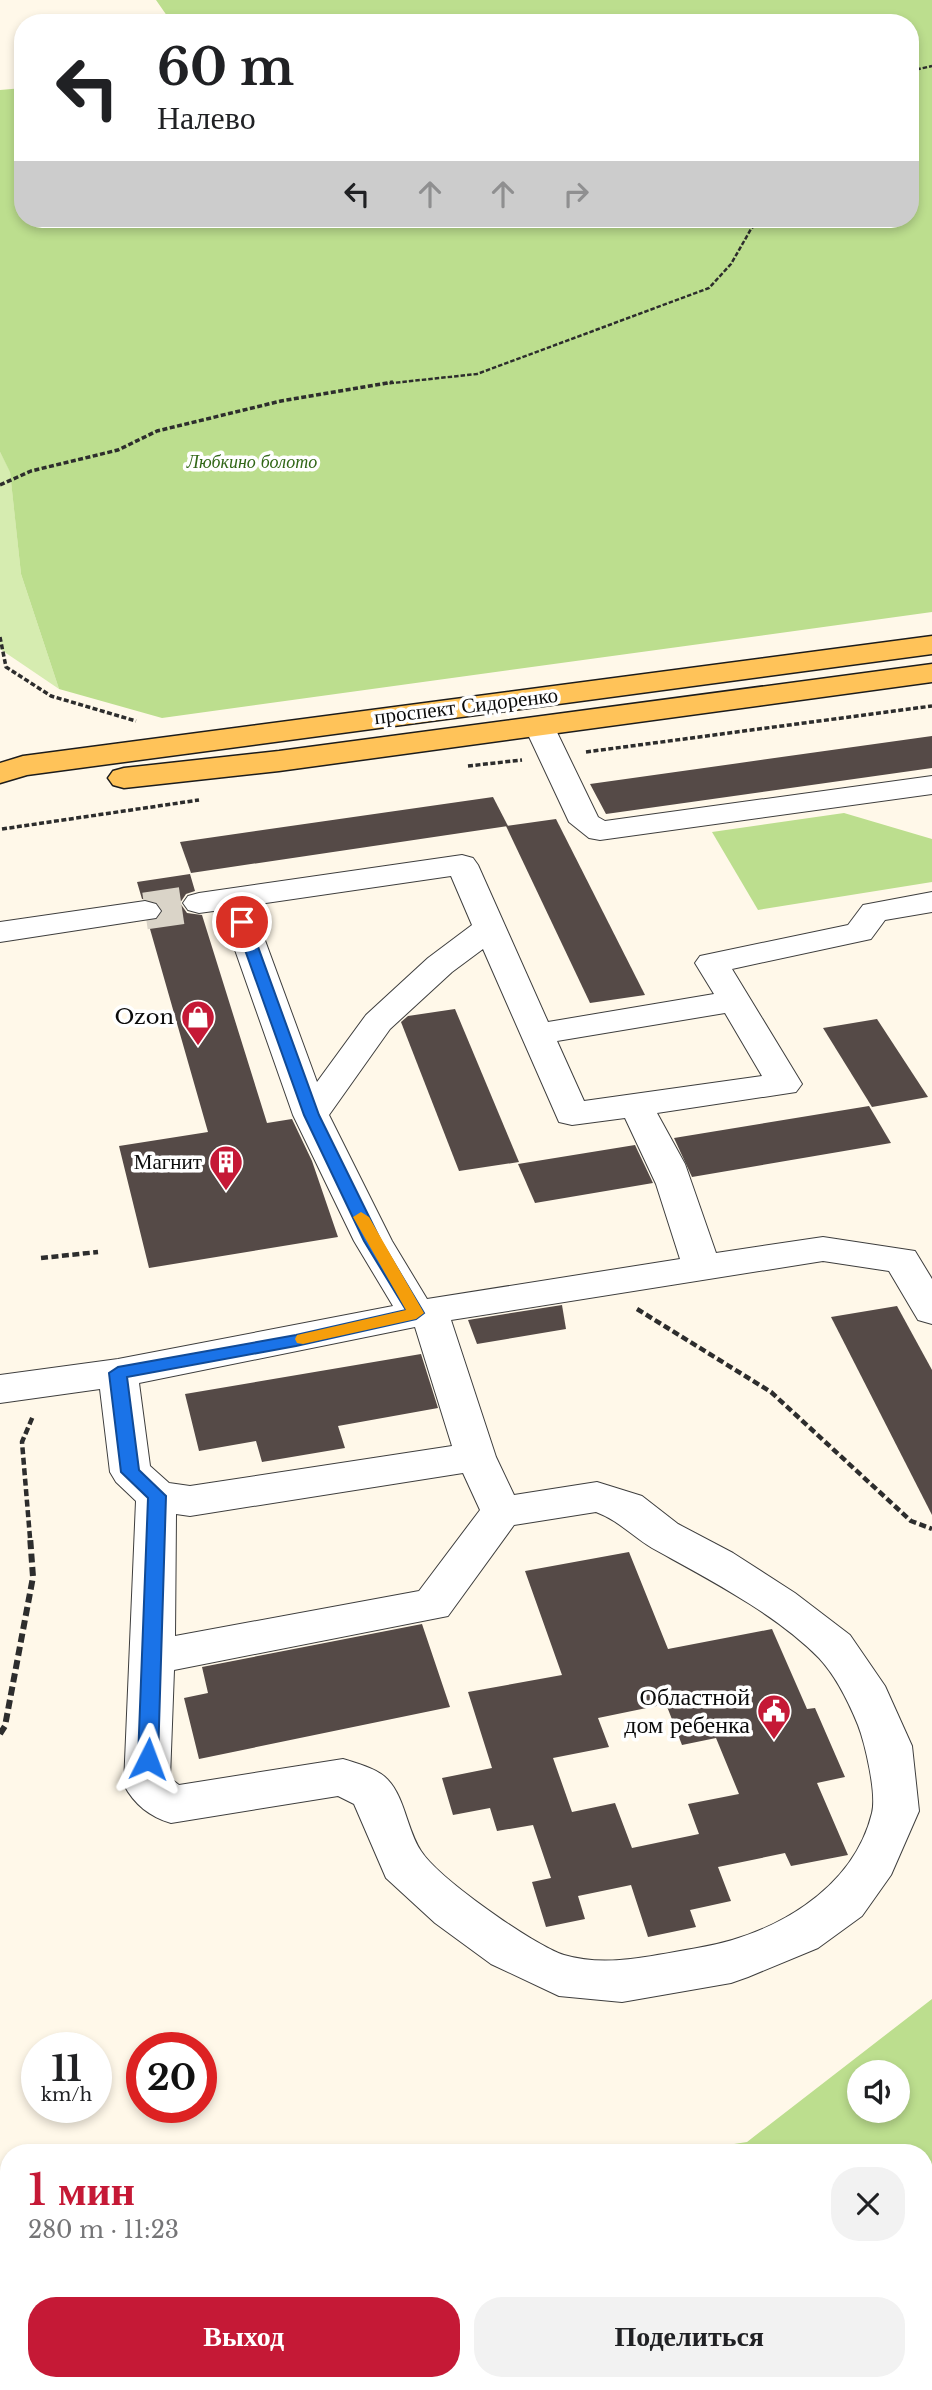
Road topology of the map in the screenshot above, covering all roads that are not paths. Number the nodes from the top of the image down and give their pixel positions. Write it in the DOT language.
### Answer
graph roads {
  1 [pos="932,645"];
  2 [pos="932,673"];
  3 [pos="539,726"];
  4 [pos="0,772"];
  5 [pos="932,785"];
  6 [pos="0,787"];
  7 [pos="233,898"];
  8 [pos="932,902"];
  9 [pos="198,903"];
  10 [pos="145,911"];
  11 [pos="490,928"];
  12 [pos="0,932"];
  13 [pos="734,1001"];
  14 [pos="537,1034"];
  15 [pos="635,1105"];
  16 [pos="311,1115"];
  17 [pos="701,1268"];
  18 [pos="932,1311"];
  19 [pos="423,1312"];
  20 [pos="118,1373"];
  21 [pos="0,1389"];
  22 [pos="475,1457"];
  23 [pos="157,1496"];
  24 [pos="501,1511"];
  25 [pos="153,1657"];
  1 -- 4 [label="main road, проспект Сидоренко"];
  2 -- 3 [label="main road, проспект Сидоренко"];
  3 -- 5 [label="lane"];
  3 -- 6 [label="main road, проспект Сидоренко"];
  7 -- 9 [label="lane"];
  7 -- 11 [label="lane"];
  7 -- 16 [label="lane"];
  8 -- 13 [label="lane"];
  10 -- 12 [label="lane"];
  11 -- 14 [label="lane"];
  11 -- 16 [label="lane"];
  13 -- 14 [label="lane"];
  13 -- 15 [label="lane"];
  14 -- 15 [label="lane"];
  15 -- 17 [label="lane"];
  16 -- 19 [label="lane"];
  17 -- 18 [label="lane"];
  17 -- 19 [label="lane"];
  19 -- 20 [label="lane"];
  19 -- 22 [label="lane"];
  20 -- 21 [label="lane"];
  20 -- 23 [label="lane"];
  22 -- 23 [label="lane"];
  22 -- 24 [label="lane"];
  23 -- 25 [label="lane"];
  24 -- 25 [label="lane"];
  24 -- 25 [label="lane"];
}
